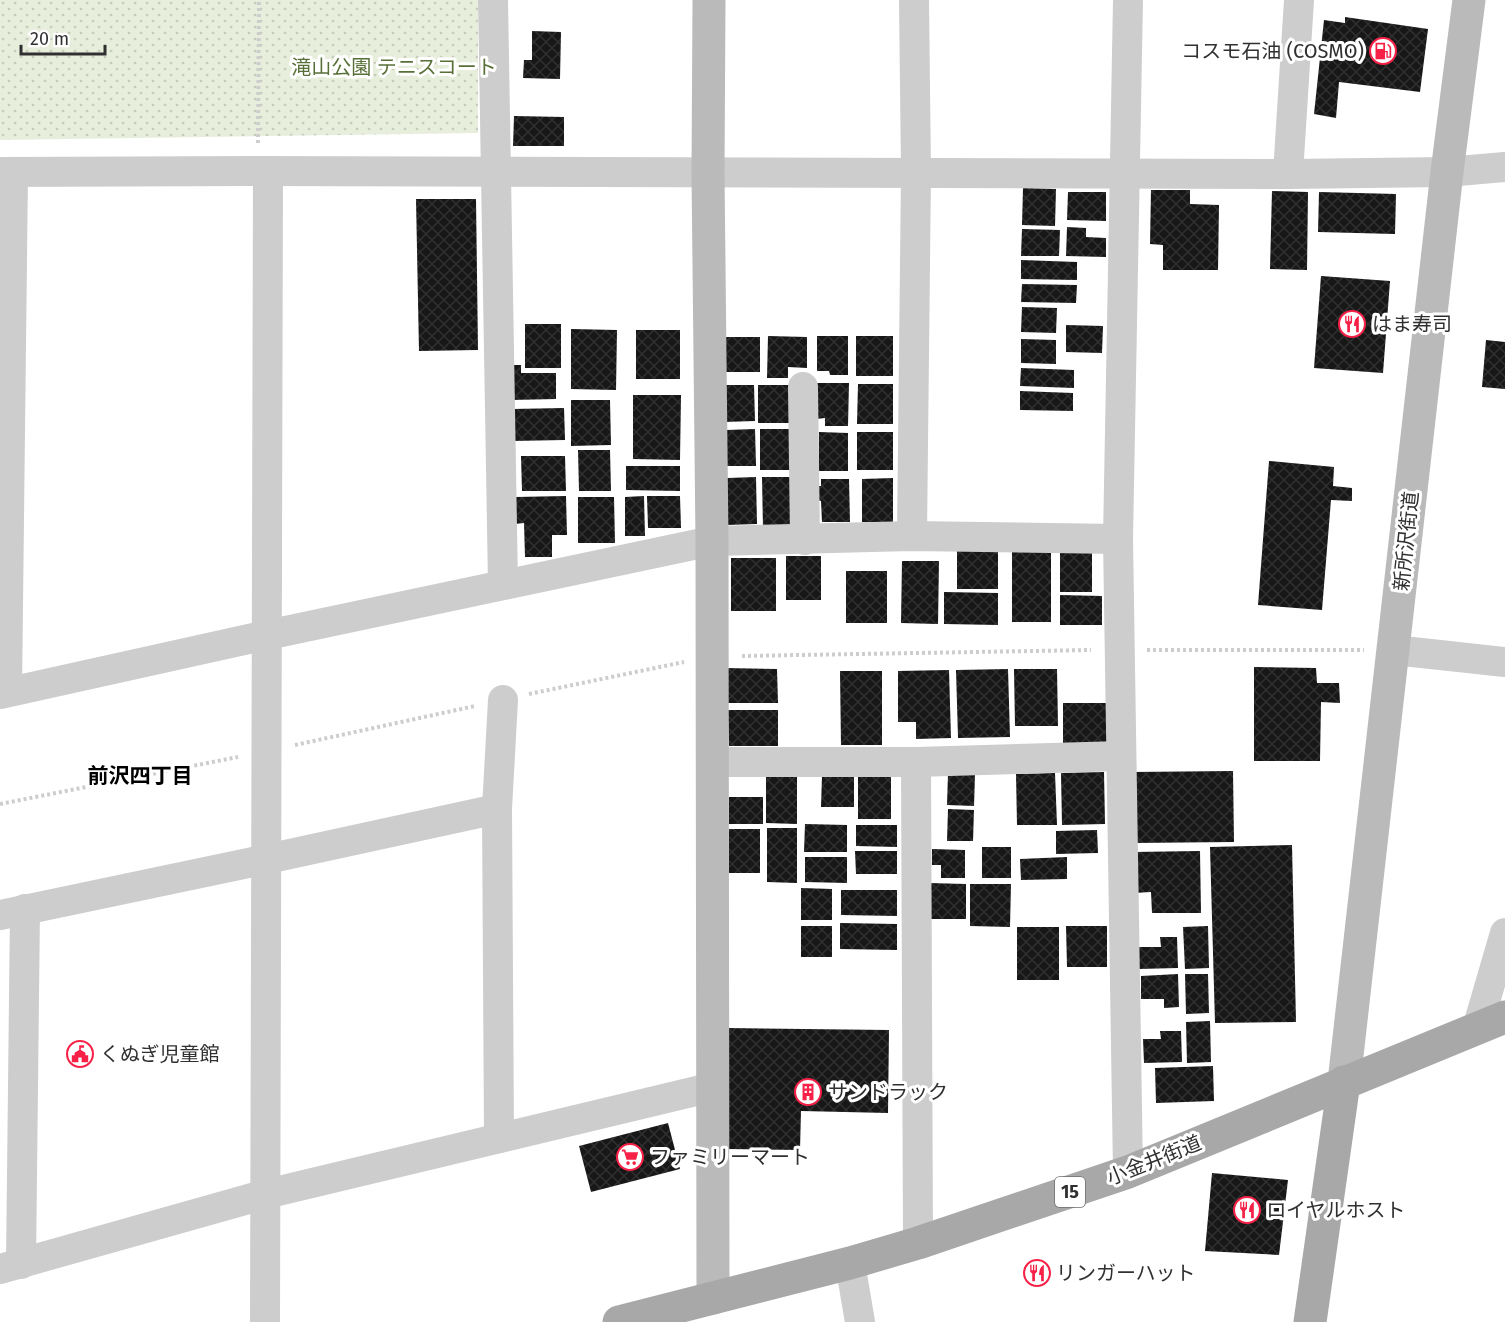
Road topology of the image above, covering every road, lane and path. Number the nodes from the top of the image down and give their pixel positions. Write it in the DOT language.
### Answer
graph roads {
  1 [pos="259,0"];
  2 [pos="493,0"];
  3 [pos="709,0"];
  4 [pos="914,0"];
  5 [pos="1128,0"];
  6 [pos="1299,0"];
  7 [pos="1469,0"];
  8 [pos="1505,167"];
  9 [pos="263,171"];
  10 [pos="6,172"];
  11 [pos="495,172"];
  12 [pos="708,172"];
  13 [pos="1448,172"];
  14 [pos="916,173"];
  15 [pos="1125,173"];
  16 [pos="1288,174"];
  17 [pos="804,387"];
  18 [pos="912,536"];
  19 [pos="1118,539"];
  20 [pos="806,540"];
  21 [pos="712,541"];
  22 [pos="503,585"];
  23 [pos="267,635"];
  24 [pos="1394,650"];
  25 [pos="1505,662"];
  26 [pos="3,693"];
  27 [pos="503,699"];
  28 [pos="1121,756"];
  29 [pos="713,762"];
  30 [pos="916,762"];
  31 [pos="497,808"];
  32 [pos="267,859"];
  33 [pos="12,912"];
  34 [pos="1505,933"];
  35 [pos="1491,1023"];
  36 [pos="1344,1082"];
  37 [pos="713,1087"];
  38 [pos="499,1138"];
  39 [pos="1128,1172"];
  40 [pos="266,1194"];
  41 [pos="918,1243"];
  42 [pos="850,1263"];
  43 [pos="10,1267"];
  44 [pos="713,1298"];
  45 [pos="265,1322"];
  46 [pos="619,1322"];
  47 [pos="860,1322"];
  48 [pos="1310,1322"];
  1 -- 9 [label="path"];
  2 -- 11 [label="street"];
  3 -- 12 [label="street"];
  4 -- 14 [label="street"];
  5 -- 15 [label="street"];
  6 -- 16 [label="street"];
  7 -- 13 [label="street, 新所沢街道"];
  8 -- 13 [label="street"];
  9 -- 10 [label="street"];
  9 -- 11 [label="street"];
  9 -- 23 [label="street"];
  10 -- 26 [label="street"];
  11 -- 12 [label="street"];
  11 -- 22 [label="street"];
  12 -- 14 [label="street"];
  12 -- 21 [label="street"];
  13 -- 16 [label="street"];
  13 -- 24 [label="street, 新所沢街道"];
  14 -- 15 [label="street"];
  14 -- 18 [label="street"];
  15 -- 16 [label="street"];
  15 -- 19 [label="street"];
  17 -- 20 [label="street"];
  18 -- 19 [label="street"];
  18 -- 20 [label="street"];
  19 -- 28 [label="street"];
  20 -- 21 [label="street"];
  21 -- 22 [label="street"];
  21 -- 29 [label="street"];
  22 -- 23 [label="street"];
  23 -- 26 [label="street"];
  23 -- 32 [label="street"];
  24 -- 25 [label="street"];
  24 -- 36 [label="street, 新所沢街道"];
  27 -- 31 [label="street"];
  28 -- 30 [label="street"];
  28 -- 39 [label="street"];
  29 -- 30 [label="street"];
  29 -- 37 [label="street"];
  30 -- 41 [label="street"];
  31 -- 32 [label="street"];
  31 -- 38 [label="street"];
  32 -- 33 [label="street"];
  32 -- 40 [label="street"];
  33 -- 43 [label="street"];
  34 -- 35 [label="street"];
  35 -- 36 [label="main road, 小金井街道 / 15"];
  36 -- 39 [label="main road, 小金井街道 / 15"];
  36 -- 48 [label="main road"];
  37 -- 38 [label="street"];
  37 -- 44 [label="street"];
  38 -- 40 [label="street"];
  39 -- 41 [label="main road, 小金井街道 / 15"];
  40 -- 43 [label="street"];
  40 -- 45 [label="street"];
  41 -- 42 [label="main road, 小金井街道 / 15"];
  42 -- 44 [label="main road, 小金井街道 / 15"];
  42 -- 47 [label="street"];
  44 -- 46 [label="main road, 小金井街道 / 15"];
}
